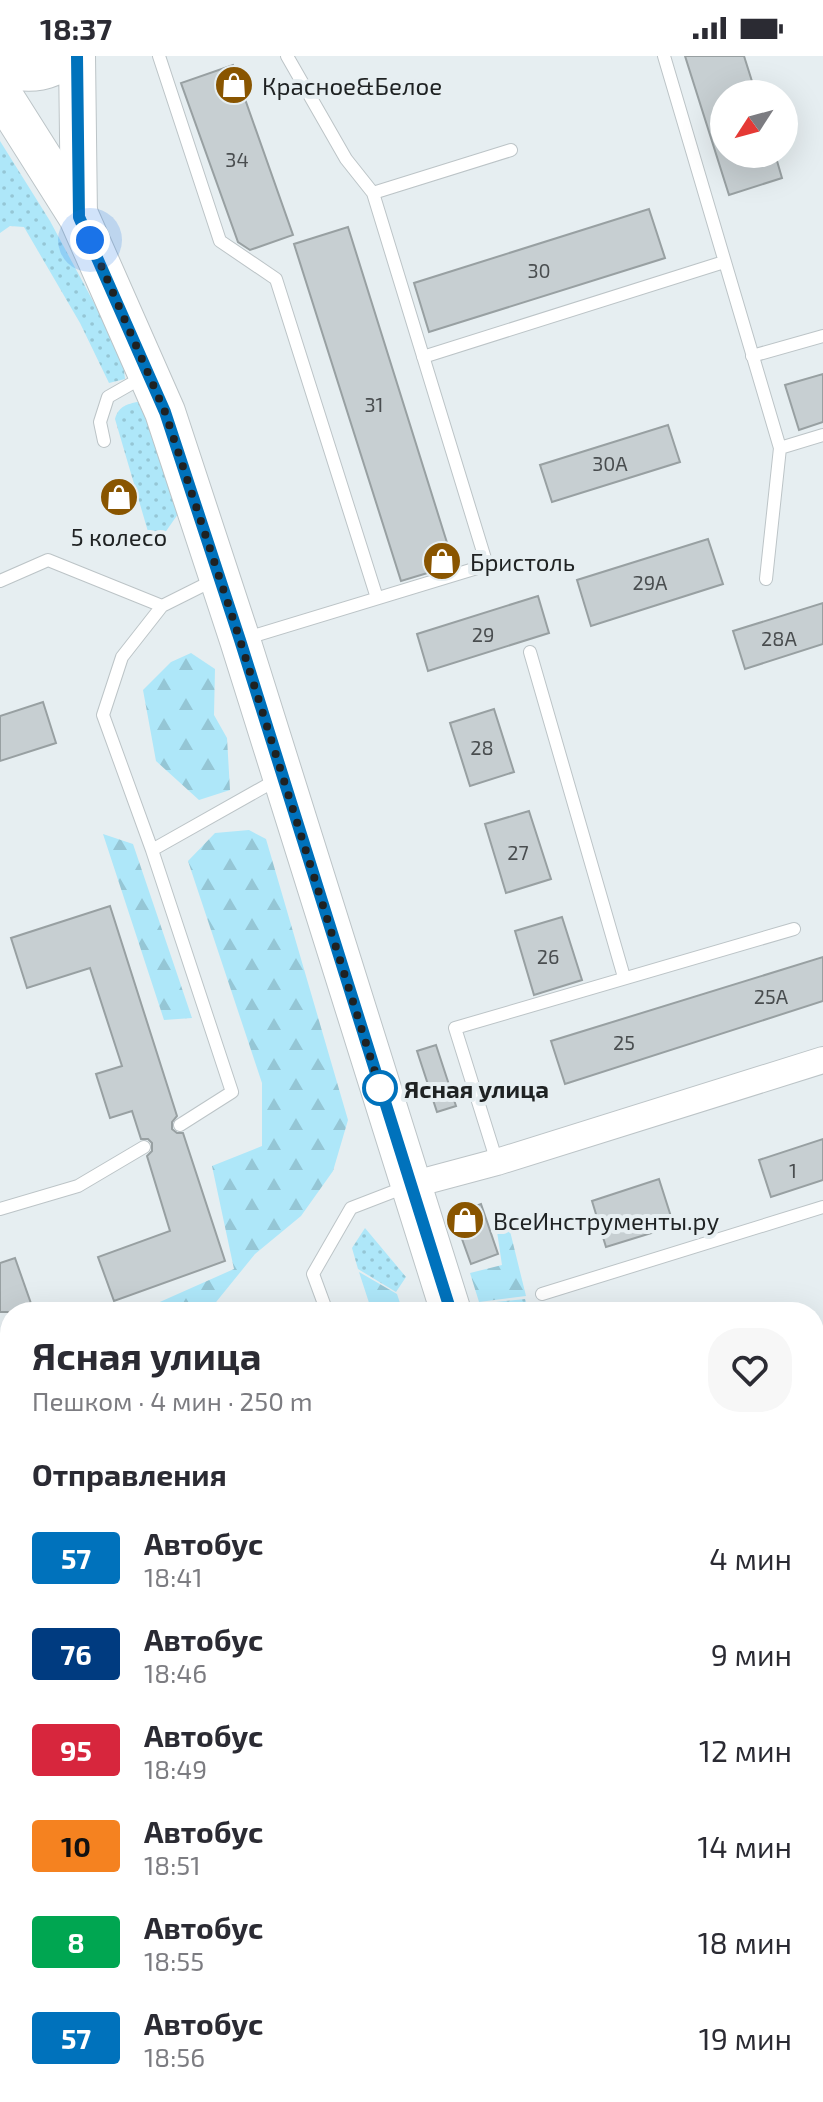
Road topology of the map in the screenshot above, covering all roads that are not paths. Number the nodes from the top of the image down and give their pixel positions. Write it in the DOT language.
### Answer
graph roads {
  1 [pos="77,56"];
  2 [pos="159,56"];
  3 [pos="287,56"];
  4 [pos="664,56"];
  5 [pos="0,68"];
  6 [pos="0,92"];
  7 [pos="511,150"];
  8 [pos="373,193"];
  9 [pos="79,217"];
  10 [pos="724,262"];
  11 [pos="823,336"];
  12 [pos="752,356"];
  13 [pos="423,357"];
  14 [pos="149,373"];
  15 [pos="823,435"];
  16 [pos="104,441"];
  17 [pos="780,448"];
  18 [pos="219,578"];
  19 [pos="766,579"];
  20 [pos="0,581"];
  21 [pos="377,598"];
  22 [pos="162,606"];
  23 [pos="240,640"];
  24 [pos="530,652"];
  25 [pos="282,777"];
  26 [pos="152,850"];
  27 [pos="794,929"];
  28 [pos="624,977"];
  29 [pos="823,1060"];
  30 [pos="180,1125"];
  31 [pos="144,1147"];
  32 [pos="497,1162"];
  33 [pos="411,1185"];
  34 [pos="823,1207"];
  35 [pos="0,1209"];
  36 [pos="542,1294"];
  37 [pos="323,1302"];
  38 [pos="448,1302"];
  1 -- 5 [label="main road"];
  1 -- 9 [label="main road"];
  2 -- 21 [label="lane"];
  3 -- 8 [label="lane"];
  4 -- 10 [label="lane"];
  6 -- 9 [label="main road"];
  7 -- 8 [label="lane"];
  8 -- 13 [label="lane"];
  9 -- 14 [label="main road"];
  10 -- 12 [label="lane"];
  10 -- 13 [label="lane"];
  11 -- 12 [label="lane"];
  12 -- 17 [label="lane"];
  13 -- 21 [label="lane"];
  14 -- 16 [label="lane"];
  14 -- 18 [label="main road"];
  15 -- 17 [label="lane"];
  17 -- 19 [label="lane"];
  18 -- 22 [label="lane"];
  18 -- 23 [label="main road"];
  20 -- 22 [label="lane"];
  21 -- 23 [label="lane"];
  22 -- 26 [label="lane"];
  23 -- 25 [label="main road"];
  24 -- 28 [label="lane"];
  25 -- 26 [label="lane"];
  25 -- 33 [label="main road"];
  26 -- 30 [label="lane"];
  27 -- 28 [label="lane"];
  28 -- 32 [label="lane"];
  29 -- 32 [label="street"];
  31 -- 35 [label="lane"];
  32 -- 33 [label="street"];
  33 -- 37 [label="lane"];
  33 -- 38 [label="main road"];
  34 -- 36 [label="lane"];
}
